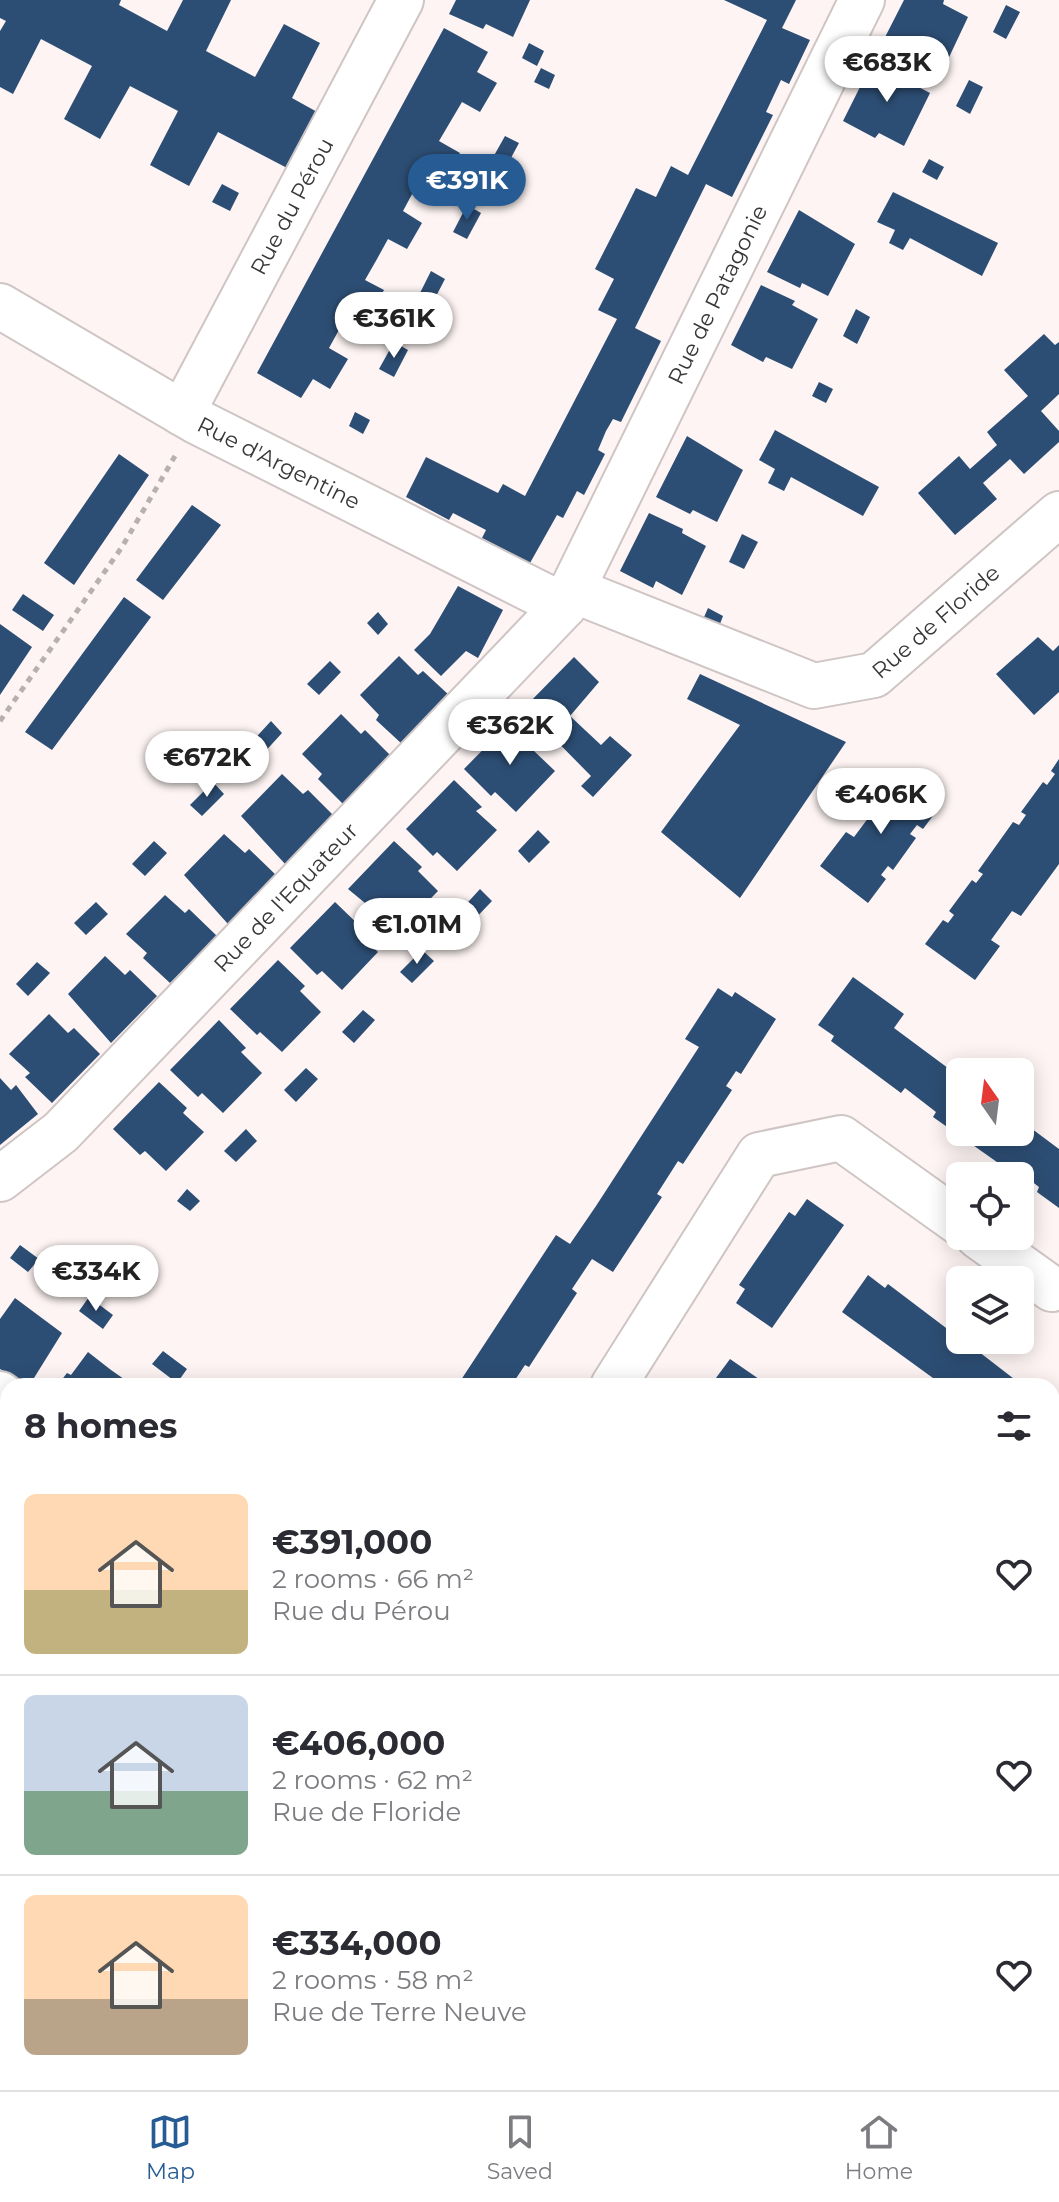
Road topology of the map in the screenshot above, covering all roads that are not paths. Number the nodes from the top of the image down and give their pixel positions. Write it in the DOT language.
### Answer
graph roads {
  1 [pos="401,0"];
  2 [pos="862,0"];
  3 [pos="0,306"];
  4 [pos="189,417"];
  5 [pos="1059,514"];
  6 [pos="568,598"];
  7 [pos="0,1179"];
  8 [pos="946,1213"];
  9 [pos="998,1250"];
  10 [pos="1052,1289"];
  11 [pos="618,1378"];
  1 -- 4 [label="street, Rue du Pérou"];
  2 -- 6 [label="street, Rue de Patagonie"];
  3 -- 4 [label="street, Rue d'Argentine"];
  4 -- 6 [label="street, Rue d'Argentine"];
  5 -- 6 [label="street, Rue de Floride"];
  6 -- 7 [label="street, Rue de l'Equateur"];
  8 -- 11 [label="street"];
  9 -- 10 [label="street"];
}
